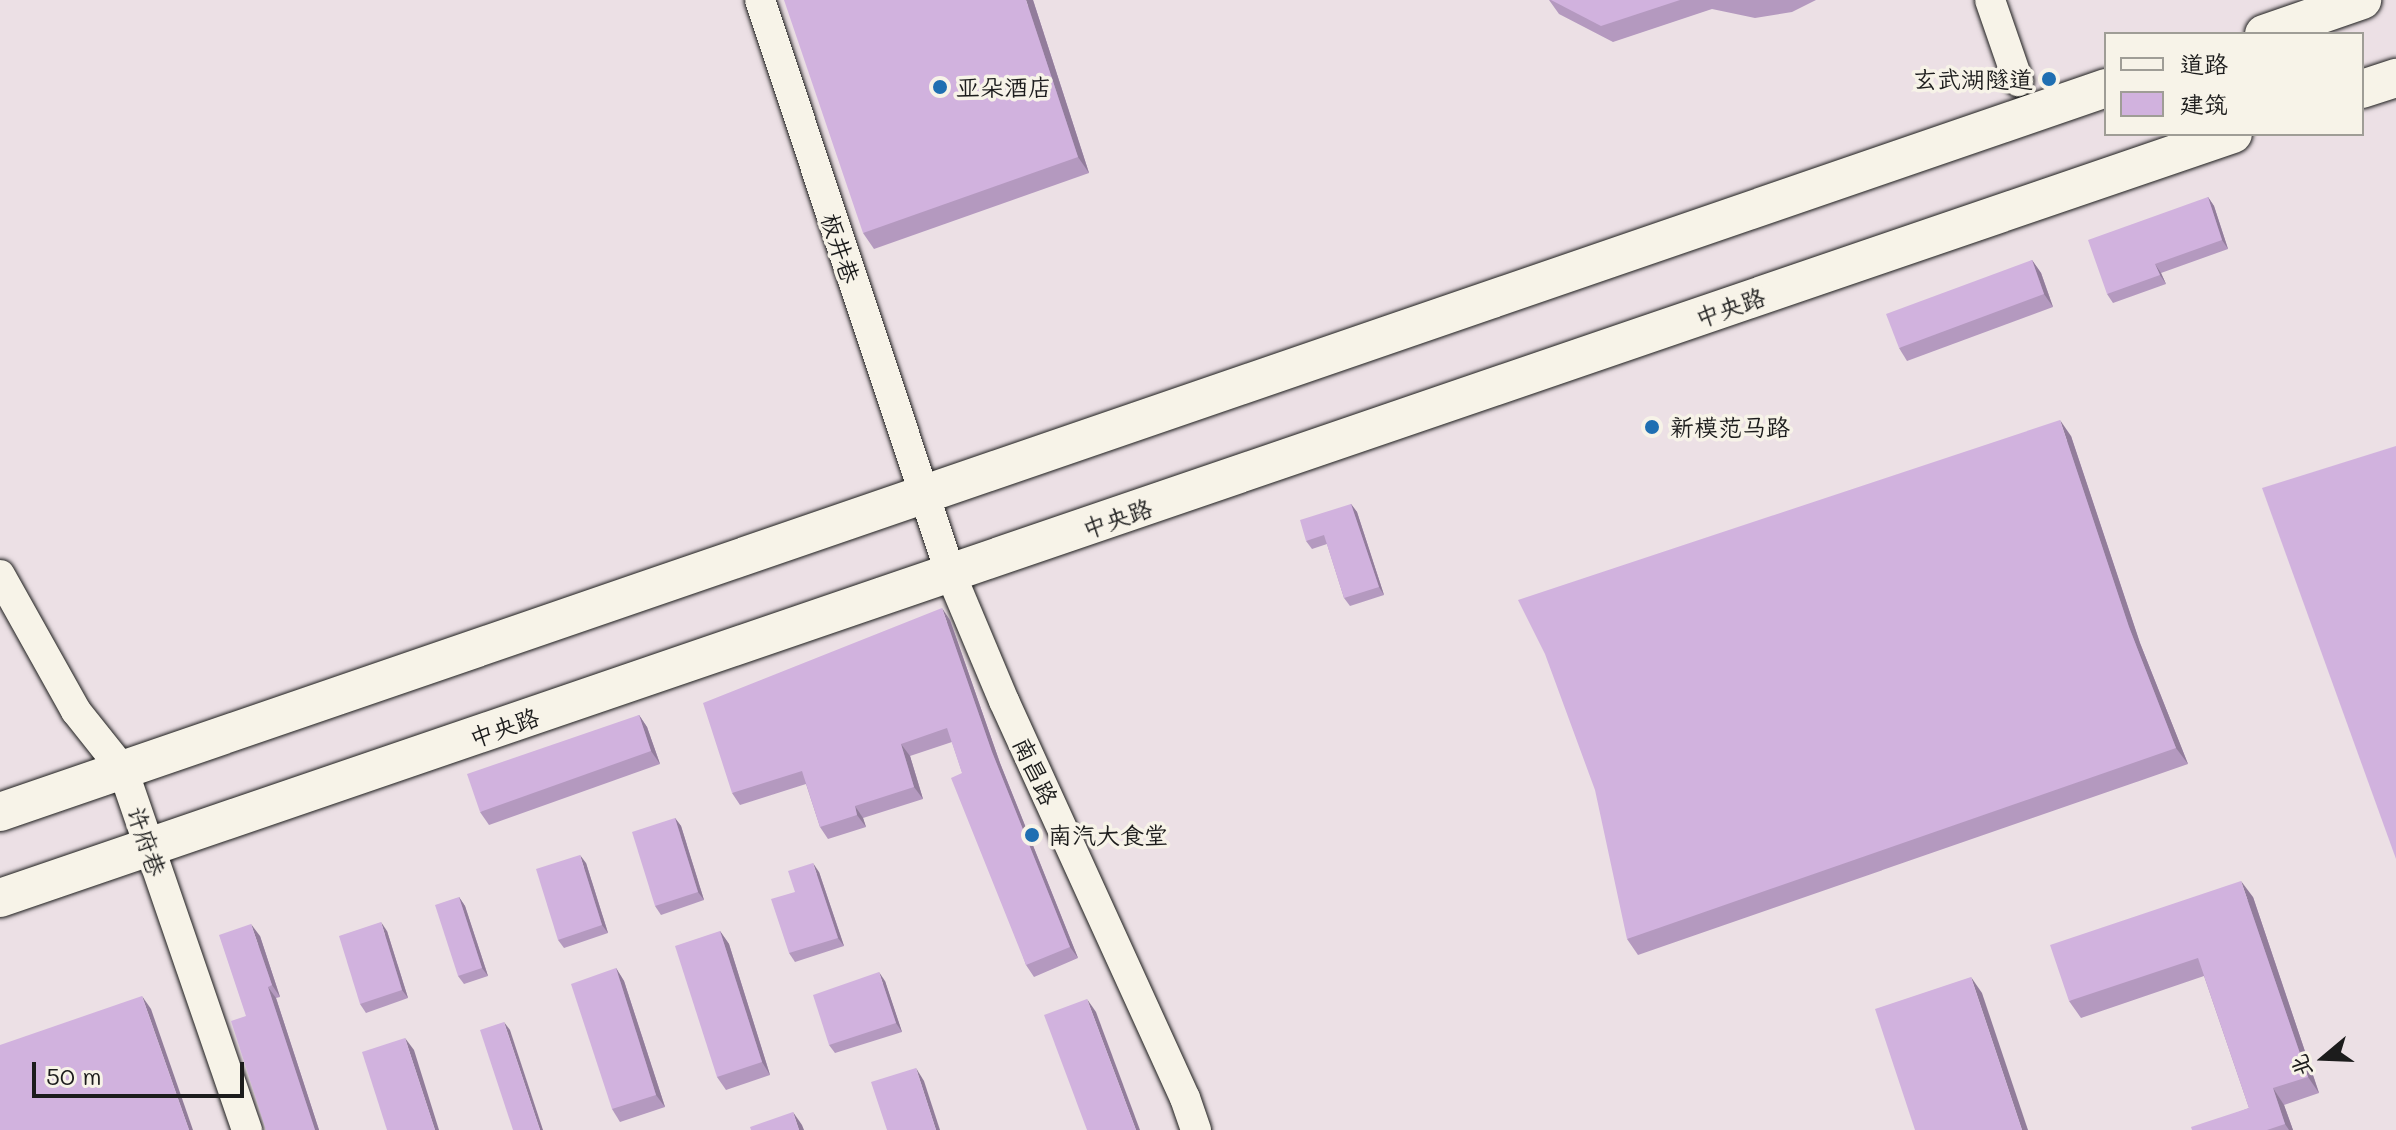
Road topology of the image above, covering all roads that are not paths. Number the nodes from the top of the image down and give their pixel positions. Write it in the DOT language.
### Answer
graph roads {
  1 [pos="760,0"];
  2 [pos="1990,0"];
  3 [pos="2362,0"];
  4 [pos="2270,32"];
  5 [pos="2396,78"];
  6 [pos="2018,81"];
  7 [pos="2364,88"];
  8 [pos="2104,89"];
  9 [pos="2227,136"];
  10 [pos="923,496"];
  11 [pos="0,575"];
  12 [pos="951,575"];
  13 [pos="123,770"];
  14 [pos="0,812"];
  15 [pos="149,847"];
  16 [pos="0,898"];
  17 [pos="247,1130"];
  18 [pos="1196,1130"];
  1 -- 10 [label="street, 板井巷"];
  2 -- 6 [label="street"];
  3 -- 4 [label="main road"];
  5 -- 7 [label="main road"];
  8 -- 10 [label="main road"];
  9 -- 12 [label="main road, 中央路"];
  10 -- 12 [label="street, 南昌路"];
  10 -- 13 [label="main road"];
  11 -- 13 [label="street, 许府巷"];
  12 -- 15 [label="main road, 中央路"];
  12 -- 18 [label="street, 南昌路"];
  13 -- 14 [label="main road"];
  13 -- 15 [label="street, 许府巷"];
  15 -- 16 [label="main road, 中央路"];
  15 -- 17 [label="street, 许府巷"];
}
